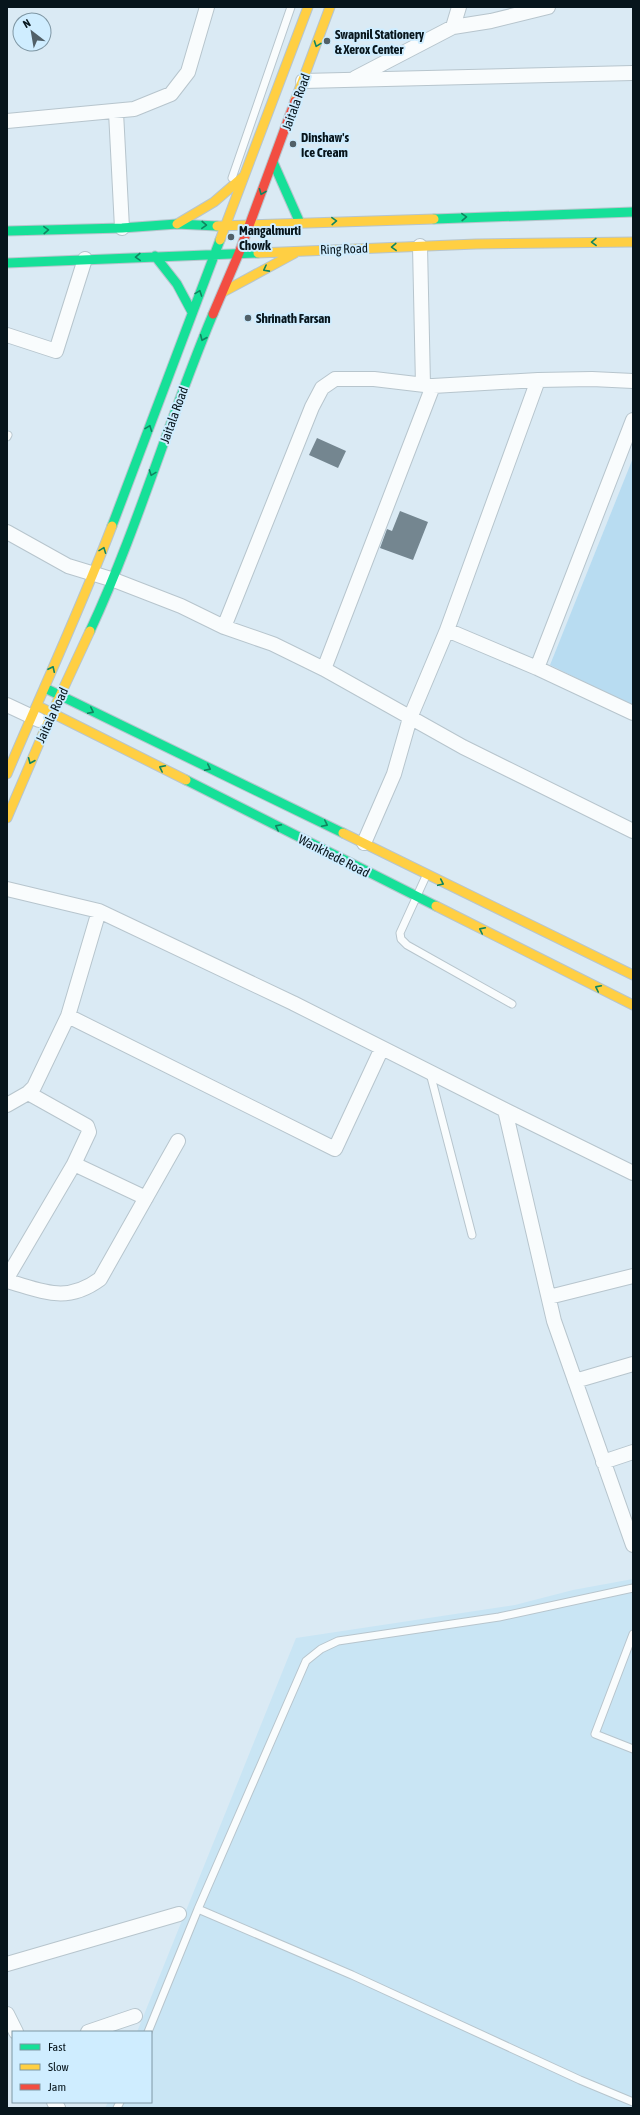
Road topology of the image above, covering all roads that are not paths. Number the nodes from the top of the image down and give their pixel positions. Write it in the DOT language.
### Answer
graph roads {
  1 [pos="291,7"];
  2 [pos="308,7"];
  3 [pos="330,7"];
  4 [pos="459,7"];
  5 [pos="548,7"];
  6 [pos="205,9"];
  7 [pos="452,27"];
  8 [pos="633,73"];
  9 [pos="352,80"];
  10 [pos="303,81"];
  11 [pos="116,112"];
  12 [pos="7,121"];
  13 [pos="273,162"];
  14 [pos="244,176"];
  15 [pos="228,190"];
  16 [pos="633,212"];
  17 [pos="300,223"];
  18 [pos="177,224"];
  19 [pos="248,225"];
  20 [pos="224,226"];
  21 [pos="122,228"];
  22 [pos="7,231"];
  23 [pos="633,242"];
  24 [pos="420,246"];
  25 [pos="300,251"];
  26 [pos="238,253"];
  27 [pos="214,254"];
  28 [pos="155,256"];
  29 [pos="85,259"];
  30 [pos="7,263"];
  31 [pos="223,292"];
  32 [pos="192,312"];
  33 [pos="7,335"];
  34 [pos="538,380"];
  35 [pos="633,381"];
  36 [pos="428,385"];
  37 [pos="633,420"];
  38 [pos="7,532"];
  39 [pos="93,575"];
  40 [pos="114,580"];
  41 [pos="224,627"];
  42 [pos="447,630"];
  43 [pos="537,668"];
  44 [pos="324,669"];
  45 [pos="44,688"];
  46 [pos="61,696"];
  47 [pos="7,705"];
  48 [pos="34,711"];
  49 [pos="633,713"];
  50 [pos="50,718"];
  51 [pos="410,718"];
  52 [pos="7,774"];
  53 [pos="7,818"];
  54 [pos="633,831"];
  55 [pos="364,843"];
  56 [pos="426,876"];
  57 [pos="7,889"];
  58 [pos="416,897"];
  59 [pos="99,911"];
  60 [pos="633,975"];
  61 [pos="512,1004"];
  62 [pos="633,1005"];
  63 [pos="68,1016"];
  64 [pos="382,1048"];
  65 [pos="430,1072"];
  66 [pos="28,1093"];
  67 [pos="7,1105"];
  68 [pos="505,1110"];
  69 [pos="178,1141"];
  70 [pos="74,1164"];
  71 [pos="633,1173"];
  72 [pos="146,1198"];
  73 [pos="472,1235"];
  74 [pos="633,1276"];
  75 [pos="7,1279"];
  76 [pos="549,1297"];
  77 [pos="633,1364"];
  78 [pos="575,1381"];
  79 [pos="633,1452"];
  80 [pos="604,1462"];
  81 [pos="633,1545"];
  82 [pos="633,1588"];
  83 [pos="633,1634"];
  84 [pos="633,1749"];
  85 [pos="198,1909"];
  86 [pos="179,1914"];
  87 [pos="7,1964"];
  88 [pos="7,2014"];
  89 [pos="135,2016"];
  90 [pos="16,2031"];
  91 [pos="91,2031"];
  92 [pos="148,2031"];
  93 [pos="633,2102"];
  1 -- 15 [label="lane"];
  2 -- 14 [label="main road, Jaitala Road"];
  3 -- 10 [label="main road, Jaitala Road, one-way"];
  4 -- 7 [label="street"];
  5 -- 7 [label="street"];
  6 -- 11 [label="street"];
  7 -- 9 [label="street"];
  8 -- 9 [label="street"];
  9 -- 10 [label="street"];
  10 -- 13 [label="main road, Jaitala Road"];
  11 -- 12 [label="street"];
  11 -- 21 [label="street"];
  13 -- 17 [label="main road"];
  13 -- 19 [label="main road, Jaitala Road, one-way"];
  14 -- 15 [label="main road"];
  14 -- 20 [label="main road, Jaitala Road"];
  15 -- 18 [label="main road"];
  17 -- 16 [label="main road, one-way"];
  17 -- 19 [label="main road"];
  18 -- 20 [label="main road, one-way"];
  18 -- 21 [label="main road"];
  19 -- 20 [label="main road"];
  19 -- 26 [label="main road, Jaitala Road"];
  20 -- 27 [label="main road, Jaitala Road"];
  22 -- 21 [label="main road, one-way"];
  23 -- 24 [label="main road, Ring Road, one-way"];
  24 -- 25 [label="main road, Ring Road, one-way"];
  24 -- 36 [label="street"];
  25 -- 26 [label="main road, Ring Road"];
  25 -- 31 [label="main road, one-way"];
  26 -- 27 [label="main road, Ring Road"];
  26 -- 31 [label="main road, Jaitala Road"];
  27 -- 28 [label="main road, Ring Road"];
  32 -- 27 [label="main road, Jaitala Road, one-way"];
  28 -- 29 [label="main road, Ring Road, one-way"];
  28 -- 32 [label="main road"];
  29 -- 30 [label="main road, Ring Road"];
  29 -- 33 [label="street"];
  31 -- 40 [label="main road, Jaitala Road, one-way"];
  39 -- 32 [label="main road, Jaitala Road, one-way"];
  34 -- 35 [label="street"];
  34 -- 36 [label="street"];
  34 -- 42 [label="street"];
  36 -- 41 [label="street"];
  36 -- 44 [label="street"];
  37 -- 43 [label="street"];
  38 -- 39 [label="street"];
  39 -- 40 [label="street"];
  45 -- 39 [label="main road, Jaitala Road, one-way"];
  40 -- 41 [label="street"];
  40 -- 46 [label="main road, Jaitala Road"];
  41 -- 44 [label="street"];
  42 -- 43 [label="street"];
  42 -- 51 [label="street"];
  43 -- 49 [label="street"];
  44 -- 51 [label="street"];
  45 -- 46 [label="main road, Wankhede Road"];
  45 -- 48 [label="main road, Jaitala Road"];
  46 -- 50 [label="main road, Jaitala Road"];
  46 -- 55 [label="main road, Wankhede Road, one-way"];
  47 -- 48 [label="street"];
  48 -- 50 [label="street"];
  48 -- 52 [label="main road, Jaitala Road"];
  50 -- 53 [label="main road, Jaitala Road, one-way"];
  58 -- 50 [label="main road, Wankhede Road, one-way"];
  51 -- 54 [label="street"];
  51 -- 55 [label="street"];
  55 -- 56 [label="main road, Wankhede Road"];
  56 -- 58 [label="lane"];
  56 -- 60 [label="main road, Wankhede Road, one-way"];
  57 -- 59 [label="street"];
  58 -- 61 [label="lane"];
  62 -- 58 [label="main road, Wankhede Road, one-way"];
  59 -- 63 [label="street"];
  59 -- 64 [label="street"];
  63 -- 64 [label="street"];
  63 -- 66 [label="street"];
  64 -- 65 [label="street"];
  65 -- 68 [label="street"];
  65 -- 73 [label="lane"];
  66 -- 67 [label="street"];
  66 -- 70 [label="street"];
  68 -- 71 [label="street"];
  68 -- 76 [label="street"];
  69 -- 72 [label="street"];
  70 -- 72 [label="street"];
  70 -- 75 [label="street"];
  72 -- 75 [label="street"];
  74 -- 76 [label="street"];
  76 -- 78 [label="street"];
  77 -- 78 [label="street"];
  78 -- 80 [label="street"];
  79 -- 80 [label="street"];
  80 -- 81 [label="street"];
  82 -- 85 [label="lane"];
  83 -- 84 [label="lane"];
  85 -- 92 [label="lane"];
  85 -- 93 [label="lane"];
  86 -- 87 [label="street"];
  88 -- 90 [label="street"];
  89 -- 91 [label="street"];
}
